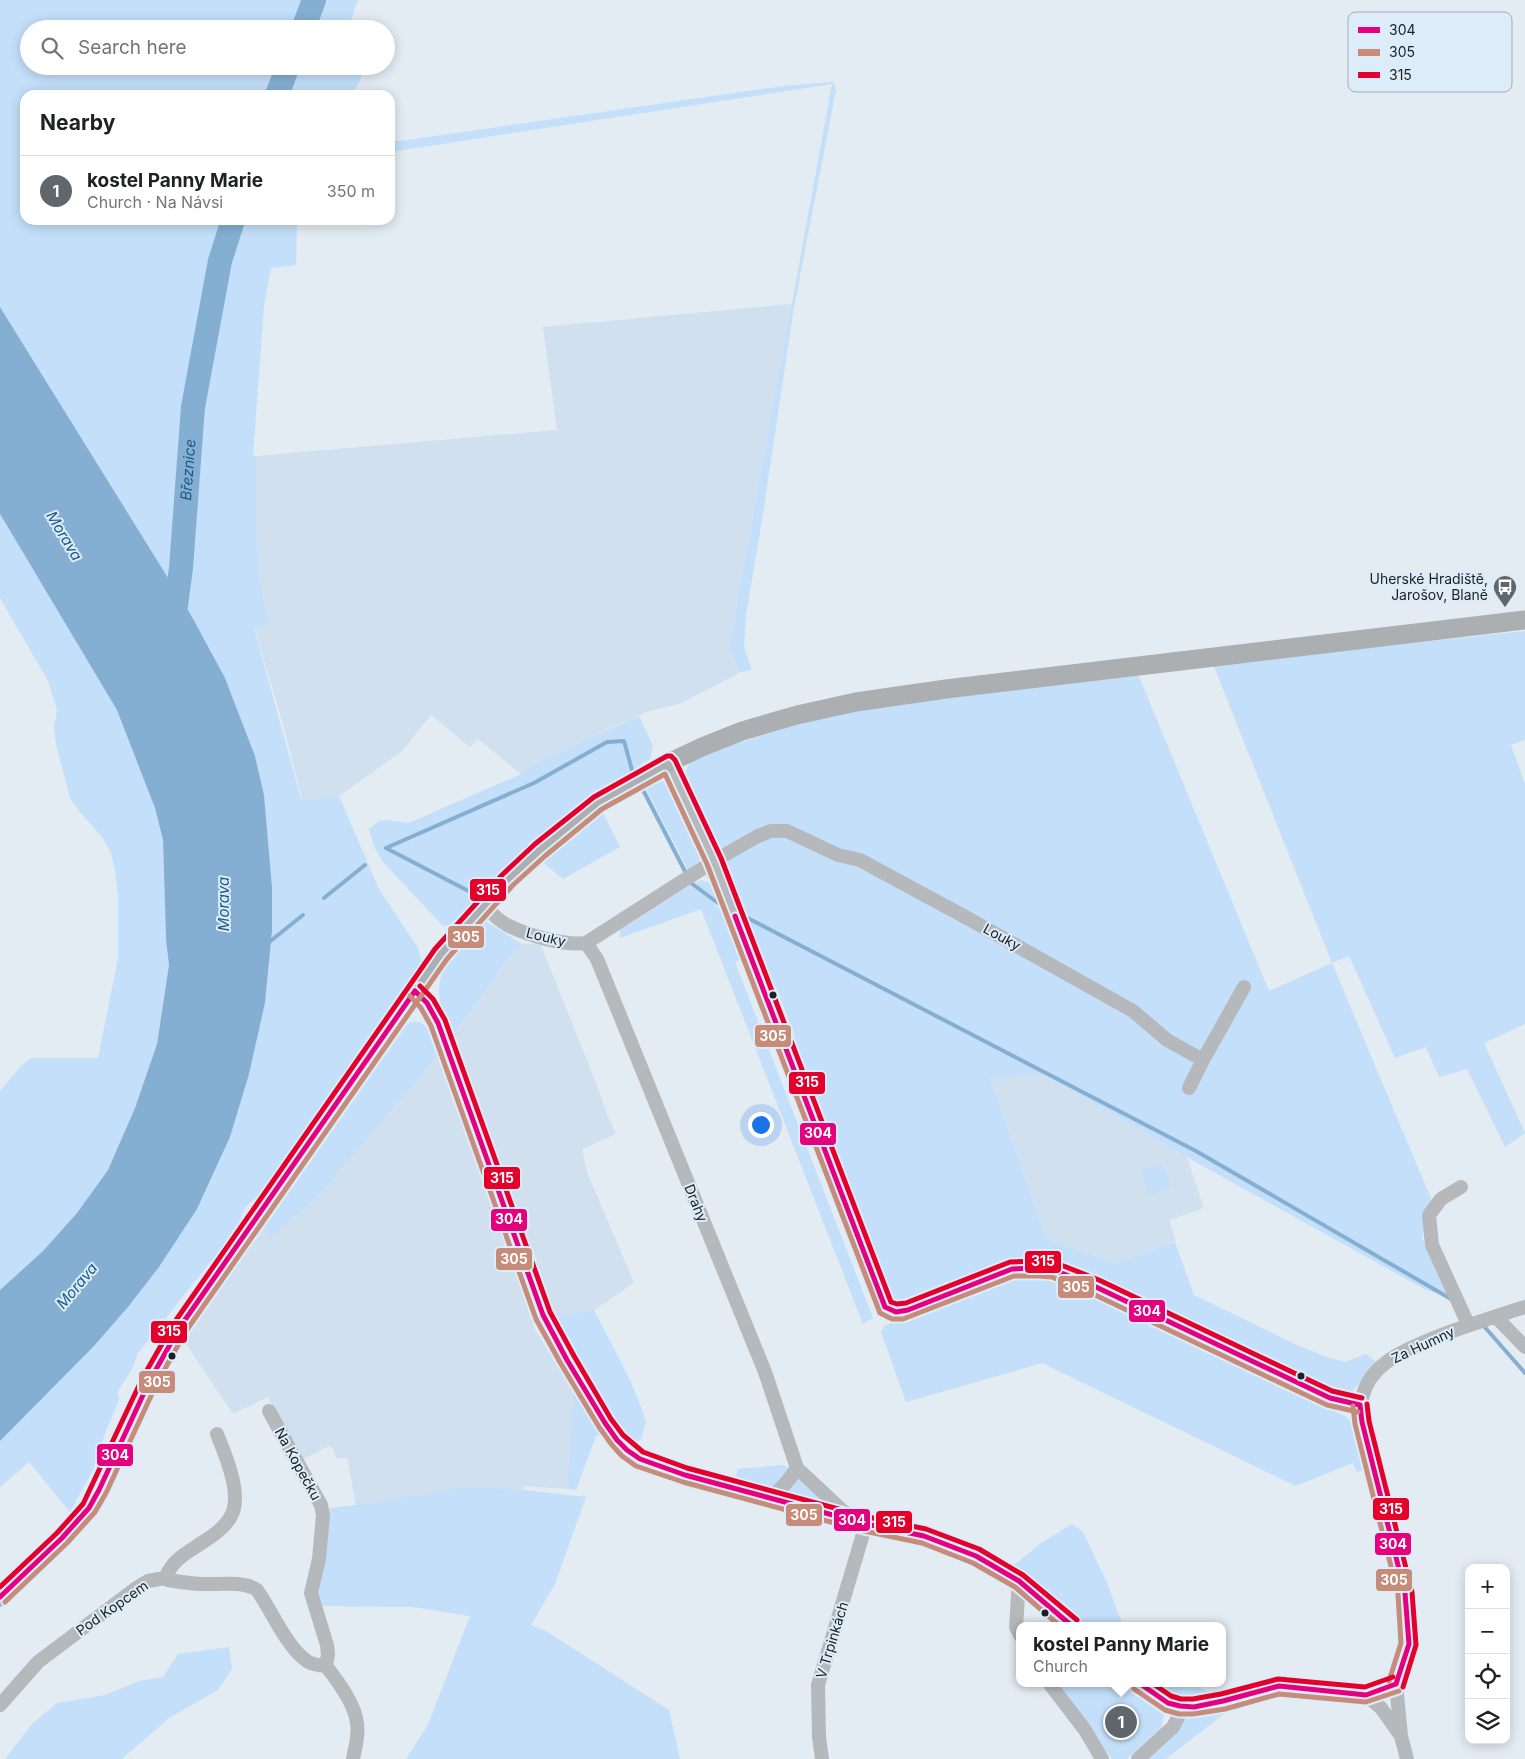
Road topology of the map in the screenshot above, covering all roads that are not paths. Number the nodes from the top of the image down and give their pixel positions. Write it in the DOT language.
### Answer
graph roads {
  1 [pos="1525,620"];
  2 [pos="668,763"];
  3 [pos="714,861"];
  4 [pos="484,905"];
  5 [pos="586,943"];
  6 [pos="1244,987"];
  7 [pos="416,991"];
  8 [pos="1203,1060"];
  9 [pos="1190,1088"];
  10 [pos="1461,1187"];
  11 [pos="1525,1307"];
  12 [pos="1496,1316"];
  13 [pos="1475,1322"];
  14 [pos="1525,1347"];
  15 [pos="1360,1405"];
  16 [pos="269,1411"];
  17 [pos="217,1434"];
  18 [pos="797,1468"];
  19 [pos="769,1498"];
  20 [pos="866,1524"];
  21 [pos="165,1578"];
  22 [pos="1019,1581"];
  23 [pos="0,1597"];
  24 [pos="1016,1622"];
  25 [pos="1067,1622"];
  26 [pos="326,1666"];
  27 [pos="1396,1684"];
  28 [pos="1052,1687"];
  29 [pos="1145,1687"];
  30 [pos="1366,1695"];
  31 [pos="0,1705"];
  32 [pos="1184,1706"];
  33 [pos="1401,1736"];
  34 [pos="353,1759"];
  35 [pos="822,1759"];
  36 [pos="1102,1759"];
  37 [pos="1138,1759"];
  38 [pos="1407,1759"];
  1 -- 2 [label="main road"];
  2 -- 3 [label="street"];
  2 -- 4 [label="main road"];
  3 -- 5 [label="street, Louky"];
  3 -- 8 [label="street, Louky"];
  3 -- 15 [label="street"];
  4 -- 5 [label="street, Louky"];
  4 -- 7 [label="main road"];
  5 -- 18 [label="street, Drahy"];
  6 -- 8 [label="street"];
  7 -- 19 [label="street"];
  7 -- 23 [label="main road"];
  8 -- 9 [label="street"];
  10 -- 13 [label="street"];
  11 -- 12 [label="street, Za Humny"];
  12 -- 13 [label="street, Za Humny"];
  12 -- 14 [label="street"];
  13 -- 15 [label="street, Za Humny"];
  15 -- 27 [label="street"];
  16 -- 26 [label="street, Na Kopečku"];
  17 -- 21 [label="street, Pod Kopcem"];
  18 -- 19 [label="street"];
  18 -- 20 [label="street, Drahy"];
  19 -- 20 [label="street"];
  20 -- 22 [label="street"];
  20 -- 35 [label="street, V Trpinkách"];
  21 -- 26 [label="street"];
  21 -- 31 [label="street, Pod Kopcem"];
  22 -- 24 [label="street"];
  22 -- 25 [label="street"];
  26 -- 34 [label="street"];
  27 -- 30 [label="street"];
  27 -- 33 [label="street"];
  28 -- 36 [label="street"];
  29 -- 32 [label="street"];
  30 -- 32 [label="street"];
  30 -- 33 [label="street"];
  32 -- 37 [label="street"];
  33 -- 38 [label="street"];
}
